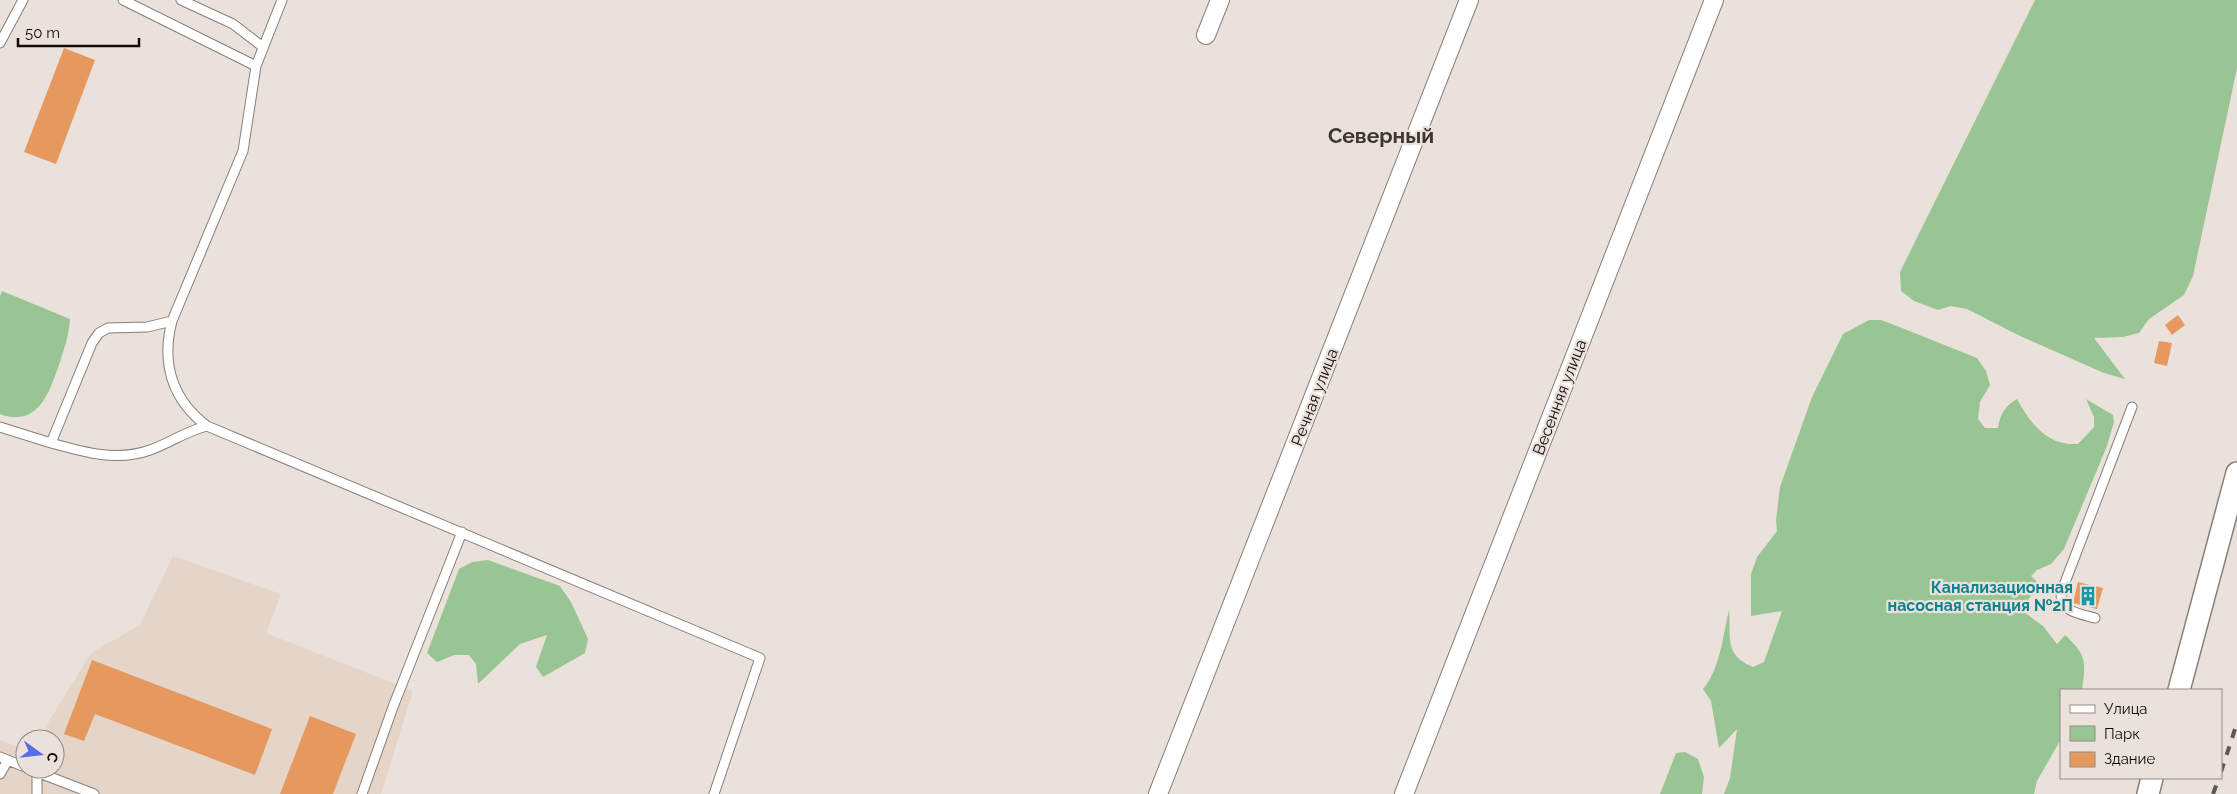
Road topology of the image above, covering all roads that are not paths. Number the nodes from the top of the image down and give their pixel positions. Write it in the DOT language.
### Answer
graph roads {
  1 [pos="23,0"];
  2 [pos="123,0"];
  3 [pos="181,0"];
  4 [pos="282,0"];
  5 [pos="1220,0"];
  6 [pos="1469,0"];
  7 [pos="1714,0"];
  8 [pos="1206,35"];
  9 [pos="0,43"];
  10 [pos="263,47"];
  11 [pos="256,66"];
  12 [pos="172,321"];
  13 [pos="2132,407"];
  14 [pos="207,426"];
  15 [pos="0,427"];
  16 [pos="51,443"];
  17 [pos="2237,473"];
  18 [pos="462,532"];
  19 [pos="2095,618"];
  20 [pos="2179,689"];
  21 [pos="4,759"];
  22 [pos="0,774"];
  23 [pos="34,779"];
  24 [pos="54,779"];
  25 [pos="2152,779"];
  26 [pos="37,794"];
  27 [pos="94,794"];
  28 [pos="362,794"];
  29 [pos="714,794"];
  30 [pos="1158,794"];
  31 [pos="1404,794"];
  32 [pos="2148,794"];
  1 -- 9 [label="lane"];
  2 -- 11 [label="lane"];
  3 -- 10 [label="lane"];
  4 -- 10 [label="lane"];
  5 -- 8 [label="street"];
  6 -- 30 [label="street, Речная улица"];
  7 -- 31 [label="street, Весенняя улица"];
  10 -- 11 [label="lane"];
  11 -- 12 [label="lane"];
  12 -- 14 [label="lane"];
  12 -- 16 [label="lane"];
  13 -- 19 [label="lane"];
  14 -- 16 [label="lane"];
  14 -- 18 [label="lane"];
  15 -- 16 [label="lane"];
  17 -- 20 [label="street"];
  18 -- 28 [label="lane"];
  18 -- 29 [label="lane"];
  21 -- 22 [label="lane"];
  23 -- 26 [label="lane"];
  24 -- 27 [label="lane"];
  25 -- 32 [label="street"];
}
